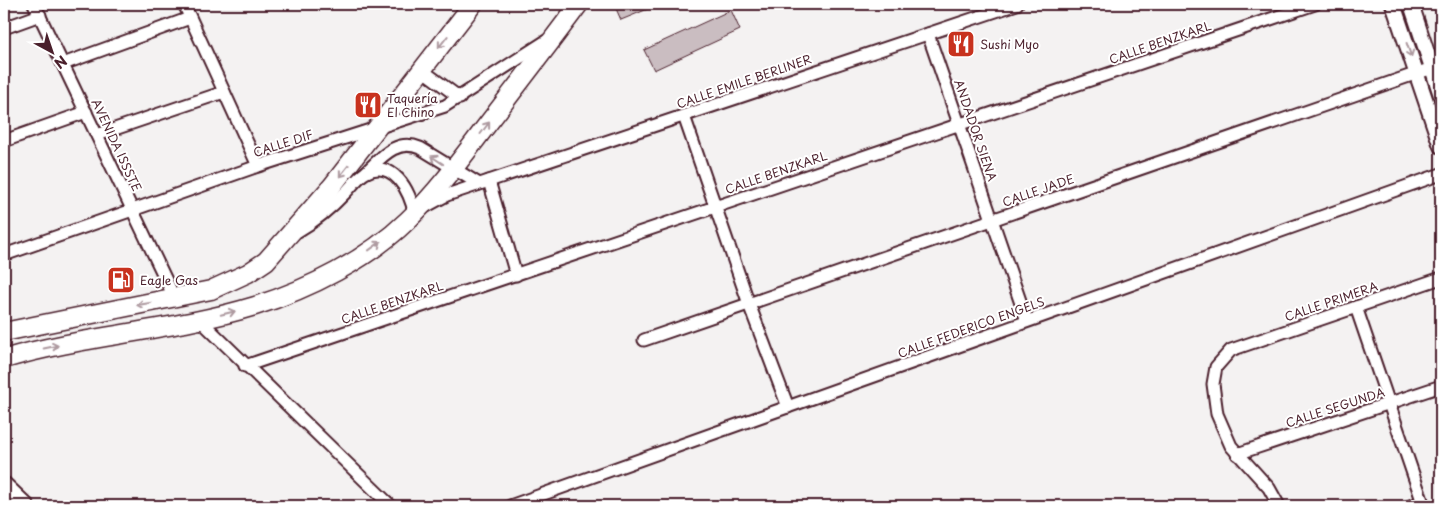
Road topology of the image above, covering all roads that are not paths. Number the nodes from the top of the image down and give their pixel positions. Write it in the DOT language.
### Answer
graph roads {
  1 [pos="34,4"];
  2 [pos="184,4"];
  3 [pos="473,4"];
  4 [pos="579,4"];
  5 [pos="1017,4"];
  6 [pos="1315,4"];
  7 [pos="1393,4"];
  8 [pos="1411,4"];
  9 [pos="40,15"];
  10 [pos="190,18"];
  11 [pos="4,28"];
  12 [pos="558,32"];
  13 [pos="928,34"];
  14 [pos="63,64"];
  15 [pos="1437,66"];
  16 [pos="422,70"];
  17 [pos="1417,73"];
  18 [pos="224,92"];
  19 [pos="1441,95"];
  20 [pos="460,98"];
  21 [pos="86,112"];
  22 [pos="684,116"];
  23 [pos="960,124"];
  24 [pos="378,127"];
  25 [pos="97,134"];
  26 [pos="4,141"];
  27 [pos="1441,146"];
  28 [pos="258,166"];
  29 [pos="453,169"];
  30 [pos="366,172"];
  31 [pos="1441,174"];
  32 [pos="484,183"];
  33 [pos="716,207"];
  34 [pos="132,210"];
  35 [pos="414,213"];
  36 [pos="992,220"];
  37 [pos="292,234"];
  38 [pos="4,255"];
  39 [pos="516,275"];
  40 [pos="1441,278"];
  41 [pos="175,299"];
  42 [pos="749,304"];
  43 [pos="1356,307"];
  44 [pos="200,320"];
  45 [pos="1027,321"];
  46 [pos="4,332"];
  47 [pos="644,340"];
  48 [pos="4,359"];
  49 [pos="246,366"];
  50 [pos="1441,386"];
  51 [pos="1389,404"];
  52 [pos="788,407"];
  53 [pos="1237,454"];
  54 [pos="4,484"];
  55 [pos="1423,504"];
  56 [pos="27,506"];
  57 [pos="391,506"];
  58 [pos="510,506"];
  59 [pos="1279,506"];
  60 [pos="1410,506"];
  1 -- 9 [label="street, AVENIDA ISSSTE"];
  2 -- 10 [label="street"];
  3 -- 16 [label="main road, one-way"];
  4 -- 12 [label="main road"];
  5 -- 13 [label="street, CALLE EMILE BERLINER"];
  6 -- 23 [label="street, CALLE BENZKARL"];
  7 -- 17 [label="street, one-way"];
  8 -- 15 [label="street"];
  9 -- 11 [label="street"];
  9 -- 14 [label="street, AVENIDA ISSSTE"];
  10 -- 14 [label="street"];
  10 -- 18 [label="street"];
  12 -- 20 [label="street, CALLE DIF"];
  29 -- 12 [label="main road, one-way"];
  13 -- 22 [label="street, CALLE EMILE BERLINER"];
  13 -- 23 [label="street, ANDADOR SIENA"];
  14 -- 21 [label="street, AVENIDA ISSSTE"];
  15 -- 17 [label="street, CALLE JADE"];
  15 -- 19 [label="street"];
  16 -- 20 [label="street"];
  16 -- 24 [label="main road"];
  17 -- 27 [label="street"];
  17 -- 36 [label="street, CALLE JADE"];
  18 -- 25 [label="street"];
  18 -- 28 [label="street"];
  20 -- 24 [label="street, CALLE DIF"];
  21 -- 25 [label="street, AVENIDA ISSSTE"];
  21 -- 26 [label="street"];
  22 -- 32 [label="street, CALLE EMILE BERLINER"];
  22 -- 33 [label="street"];
  23 -- 33 [label="street, CALLE BENZKARL"];
  23 -- 36 [label="street, ANDADOR SIENA"];
  24 -- 28 [label="street, CALLE DIF"];
  24 -- 37 [label="main road, one-way"];
  25 -- 34 [label="street, AVENIDA ISSSTE"];
  28 -- 34 [label="street, CALLE DIF"];
  29 -- 30 [label="street, one-way"];
  29 -- 32 [label="street"];
  29 -- 35 [label="main road"];
  30 -- 35 [label="street"];
  30 -- 37 [label="street"];
  31 -- 45 [label="street, CALLE FEDERICO ENGELS"];
  32 -- 35 [label="street, CALLE EMILE BERLINER"];
  32 -- 39 [label="street"];
  33 -- 39 [label="street, CALLE BENZKARL"];
  33 -- 42 [label="street"];
  34 -- 38 [label="street, CALLE DIF"];
  34 -- 41 [label="street, AVENIDA ISSSTE"];
  44 -- 35 [label="main road, one-way"];
  36 -- 42 [label="street, CALLE JADE"];
  36 -- 45 [label="street, ANDADOR SIENA"];
  37 -- 41 [label="main road"];
  39 -- 49 [label="street, CALLE BENZKARL"];
  40 -- 43 [label="street, CALLE PRIMERA"];
  41 -- 46 [label="main road, one-way"];
  42 -- 47 [label="street, CALLE JADE"];
  42 -- 52 [label="street"];
  43 -- 51 [label="street"];
  43 -- 53 [label="street, CALLE PRIMERA"];
  48 -- 44 [label="main road, one-way"];
  44 -- 49 [label="street"];
  45 -- 52 [label="street, CALLE FEDERICO ENGELS"];
  49 -- 57 [label="street"];
  50 -- 51 [label="street, CALLE SEGUNDA"];
  51 -- 53 [label="street, CALLE SEGUNDA"];
  51 -- 55 [label="street"];
  52 -- 58 [label="street, CALLE FEDERICO ENGELS"];
  53 -- 59 [label="street"];
  54 -- 56 [label="street"];
  55 -- 60 [label="street"];
}
